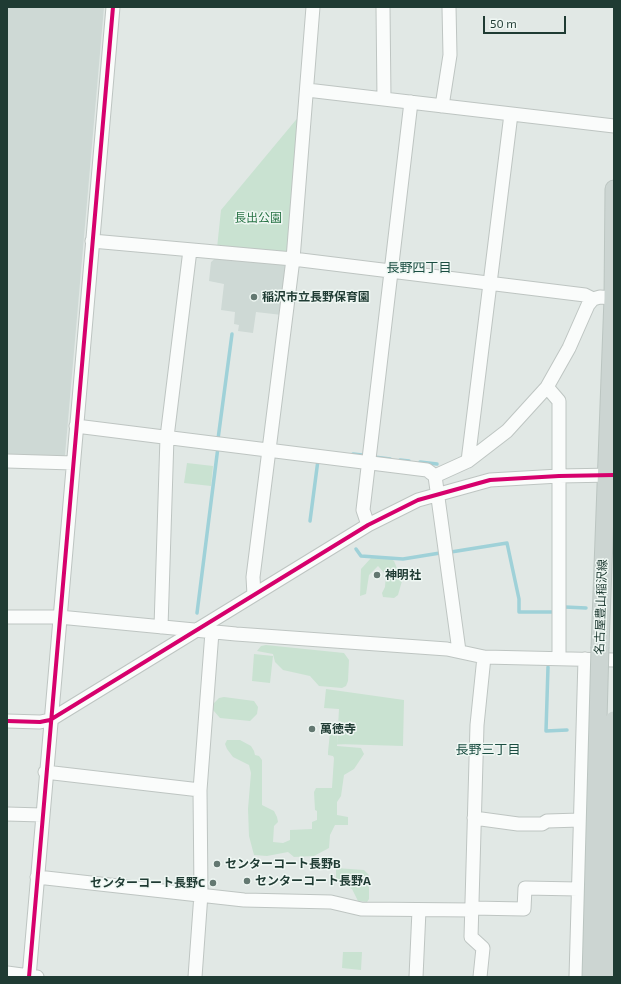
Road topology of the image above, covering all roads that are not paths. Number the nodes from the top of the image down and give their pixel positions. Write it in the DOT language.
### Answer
graph roads {
  1 [pos="113,7"];
  2 [pos="313,7"];
  3 [pos="383,7"];
  4 [pos="449,7"];
  5 [pos="307,90"];
  6 [pos="384,99"];
  7 [pos="411,102"];
  8 [pos="442,106"];
  9 [pos="511,114"];
  10 [pos="614,126"];
  11 [pos="614,189"];
  12 [pos="92,241"];
  13 [pos="190,250"];
  14 [pos="293,259"];
  15 [pos="390,271"];
  16 [pos="490,284"];
  17 [pos="613,298"];
  18 [pos="593,299"];
  19 [pos="547,387"];
  20 [pos="76,426"];
  21 [pos="167,437"];
  22 [pos="269,450"];
  23 [pos="468,461"];
  24 [pos="7,462"];
  25 [pos="368,462"];
  26 [pos="73,463"];
  27 [pos="435,476"];
  28 [pos="559,476"];
  29 [pos="610,476"];
  30 [pos="438,493"];
  31 [pos="368,524"];
  32 [pos="254,595"];
  33 [pos="7,617"];
  34 [pos="59,618"];
  35 [pos="161,627"];
  36 [pos="196,630"];
  37 [pos="212,632"];
  38 [pos="459,651"];
  39 [pos="484,658"];
  40 [pos="559,658"];
  41 [pos="584,659"];
  42 [pos="614,660"];
  43 [pos="50,720"];
  44 [pos="614,720"];
  45 [pos="7,721"];
  46 [pos="45,772"];
  47 [pos="200,790"];
  48 [pos="7,814"];
  49 [pos="42,814"];
  50 [pos="474,818"];
  51 [pos="580,820"];
  52 [pos="37,877"];
  53 [pos="578,889"];
  54 [pos="201,894"];
  55 [pos="472,909"];
  56 [pos="419,910"];
  57 [pos="614,969"];
  58 [pos="7,973"];
  59 [pos="32,977"];
  60 [pos="195,977"];
  61 [pos="416,977"];
  62 [pos="480,977"];
  63 [pos="576,977"];
  64 [pos="591,977"];
  65 [pos="599,977"];
  66 [pos="606,977"];
  1 -- 12 [label="street"];
  2 -- 5 [label="street"];
  3 -- 6 [label="street"];
  4 -- 8 [label="street"];
  5 -- 6 [label="street"];
  5 -- 14 [label="street"];
  6 -- 7 [label="street"];
  7 -- 8 [label="street"];
  7 -- 15 [label="street"];
  8 -- 9 [label="street"];
  9 -- 10 [label="street"];
  9 -- 16 [label="street"];
  11 -- 17 [label="main road, 名古屋豊山稲沢線"];
  12 -- 13 [label="street"];
  12 -- 20 [label="street"];
  13 -- 14 [label="street"];
  13 -- 21 [label="street"];
  14 -- 15 [label="street"];
  14 -- 22 [label="street"];
  15 -- 16 [label="street"];
  15 -- 25 [label="street"];
  16 -- 18 [label="street"];
  16 -- 23 [label="street"];
  17 -- 18 [label="street"];
  17 -- 29 [label="main road, 名古屋豊山稲沢線"];
  18 -- 19 [label="street"];
  19 -- 23 [label="street"];
  19 -- 28 [label="street"];
  20 -- 21 [label="street"];
  20 -- 26 [label="street"];
  21 -- 22 [label="street"];
  21 -- 35 [label="street"];
  22 -- 25 [label="street"];
  22 -- 32 [label="street"];
  23 -- 27 [label="street"];
  24 -- 26 [label="street"];
  25 -- 27 [label="street"];
  25 -- 31 [label="street"];
  26 -- 34 [label="street"];
  27 -- 30 [label="street"];
  28 -- 29 [label="street"];
  28 -- 30 [label="street"];
  28 -- 40 [label="street"];
  29 -- 64 [label="main road, 名古屋豊山稲沢線, bridge"];
  30 -- 31 [label="street"];
  30 -- 38 [label="street"];
  31 -- 32 [label="street"];
  32 -- 36 [label="street"];
  33 -- 34 [label="street"];
  34 -- 35 [label="street"];
  34 -- 43 [label="street"];
  35 -- 36 [label="street"];
  36 -- 37 [label="street"];
  36 -- 43 [label="street"];
  37 -- 38 [label="street"];
  37 -- 47 [label="street"];
  38 -- 39 [label="street"];
  39 -- 40 [label="street"];
  39 -- 50 [label="street"];
  40 -- 41 [label="street"];
  41 -- 42 [label="street"];
  41 -- 51 [label="street"];
  43 -- 45 [label="street"];
  43 -- 46 [label="street"];
  44 -- 66 [label="main road, bridge"];
  46 -- 47 [label="street"];
  46 -- 49 [label="street"];
  47 -- 54 [label="street"];
  48 -- 49 [label="street"];
  49 -- 52 [label="street"];
  50 -- 51 [label="street"];
  50 -- 55 [label="street"];
  51 -- 53 [label="street"];
  52 -- 54 [label="street"];
  52 -- 59 [label="street"];
  53 -- 55 [label="street"];
  53 -- 63 [label="street"];
  54 -- 56 [label="street"];
  54 -- 60 [label="street"];
  55 -- 56 [label="street"];
  55 -- 62 [label="street"];
  56 -- 61 [label="street"];
  57 -- 65 [label="street"];
  58 -- 59 [label="street"];
}
